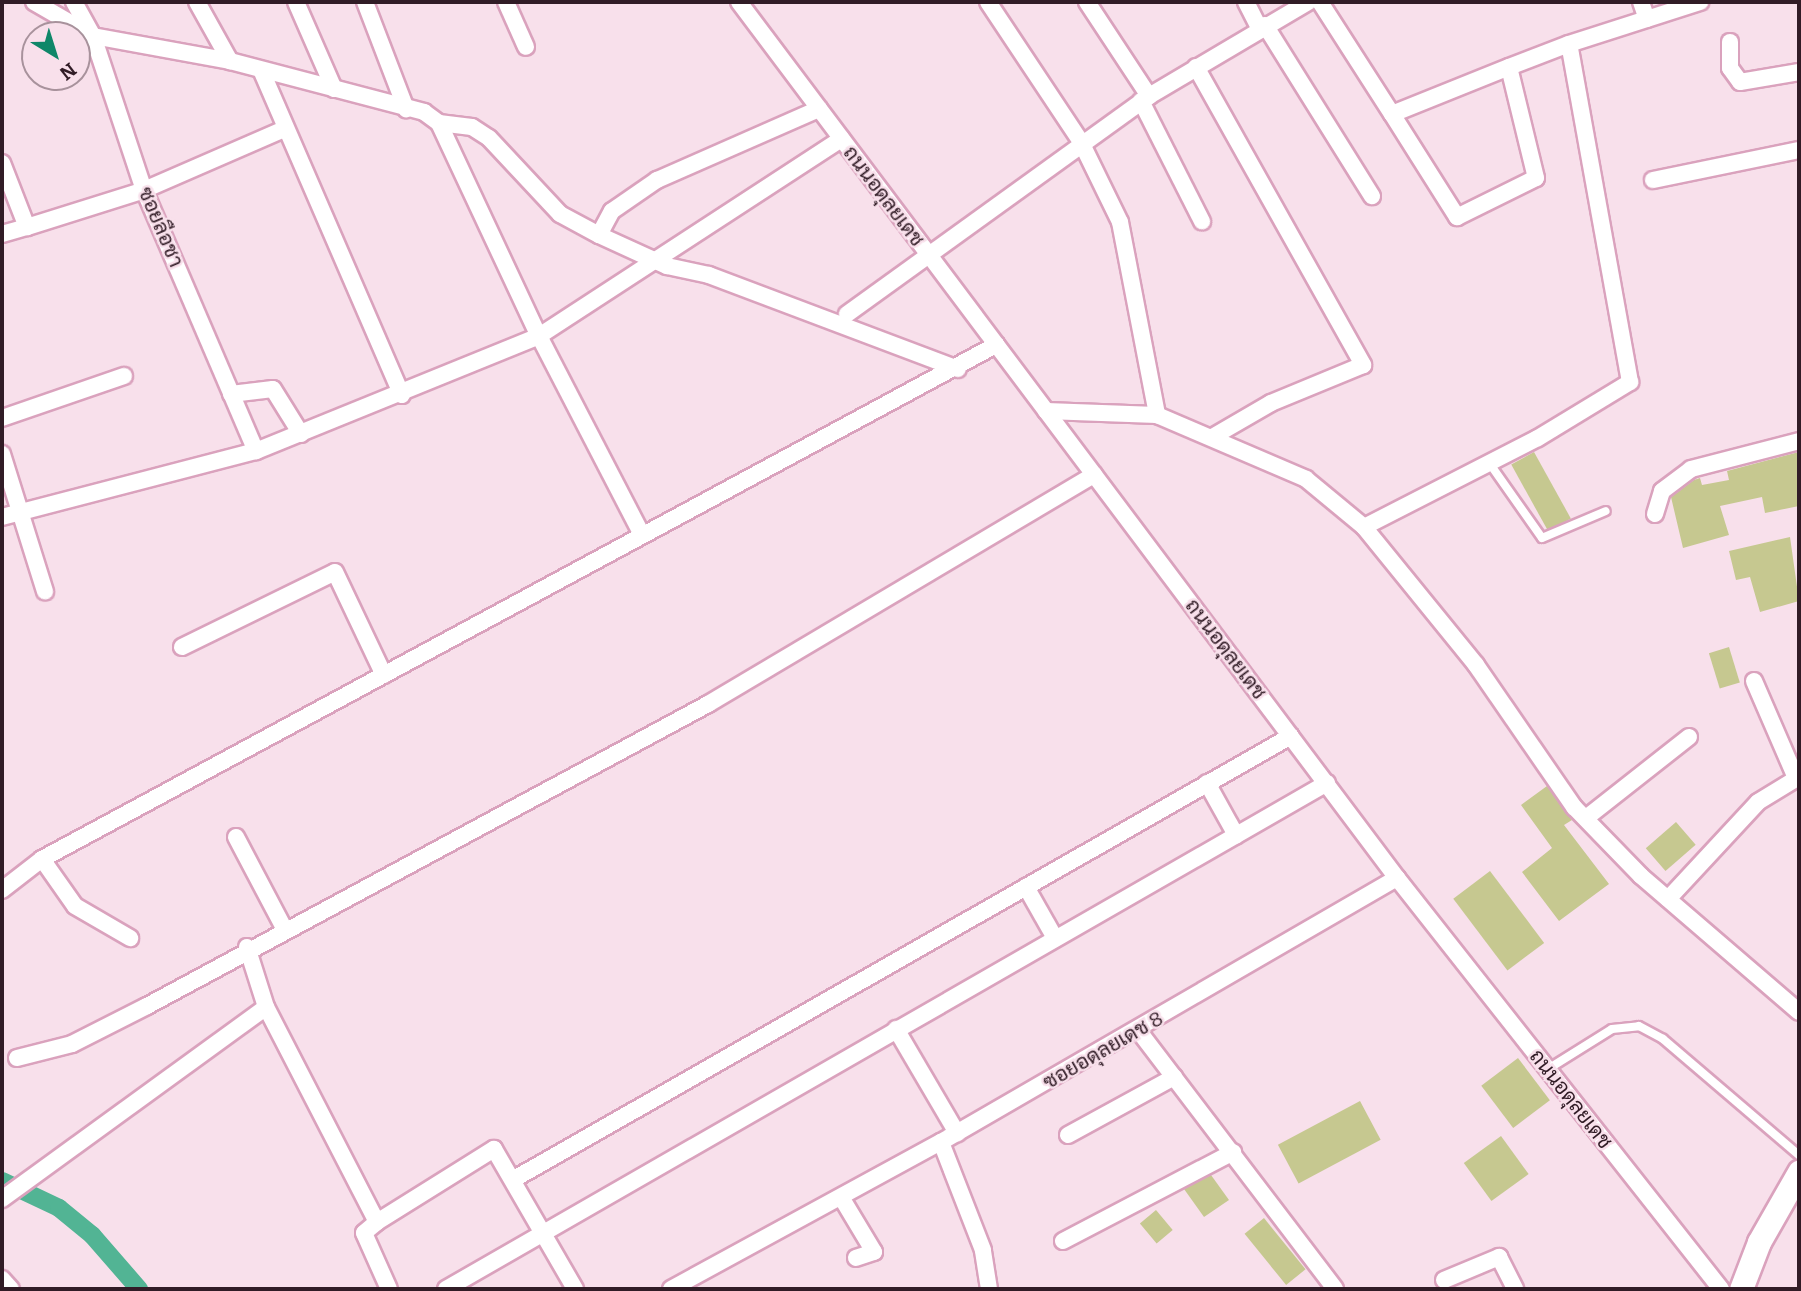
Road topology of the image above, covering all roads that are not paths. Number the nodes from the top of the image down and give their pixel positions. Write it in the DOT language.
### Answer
graph roads {
  1 [pos="34,2"];
  2 [pos="74,2"];
  3 [pos="197,2"];
  4 [pos="295,2"];
  5 [pos="365,2"];
  6 [pos="506,2"];
  7 [pos="739,2"];
  8 [pos="988,2"];
  9 [pos="1087,2"];
  10 [pos="1245,2"];
  11 [pos="1308,2"];
  12 [pos="1320,2"];
  13 [pos="1641,2"];
  14 [pos="1700,2"];
  15 [pos="1647,19"];
  16 [pos="1262,27"];
  17 [pos="93,36"];
  18 [pos="1730,43"];
  19 [pos="1569,44"];
  20 [pos="526,47"];
  21 [pos="230,61"];
  22 [pos="1196,67"];
  23 [pos="1509,67"];
  24 [pos="262,72"];
  25 [pos="1799,72"];
  26 [pos="334,89"];
  27 [pos="1145,99"];
  28 [pos="406,109"];
  29 [pos="819,109"];
  30 [pos="1392,114"];
  31 [pos="439,123"];
  32 [pos="284,129"];
  33 [pos="841,139"];
  34 [pos="1081,142"];
  35 [pos="1799,150"];
  36 [pos="2,163"];
  37 [pos="1653,180"];
  38 [pos="144,190"];
  39 [pos="1372,195"];
  40 [pos="1202,221"];
  41 [pos="27,227"];
  42 [pos="2,234"];
  43 [pos="599,235"];
  44 [pos="927,253"];
  45 [pos="656,261"];
  46 [pos="847,314"];
  47 [pos="538,336"];
  48 [pos="996,345"];
  49 [pos="958,369"];
  50 [pos="124,376"];
  51 [pos="231,394"];
  52 [pos="402,395"];
  53 [pos="1046,411"];
  54 [pos="1157,415"];
  55 [pos="2,418"];
  56 [pos="301,433"];
  57 [pos="1214,436"];
  58 [pos="1799,441"];
  59 [pos="256,451"];
  60 [pos="2,454"];
  61 [pos="1490,464"];
  62 [pos="1094,474"];
  63 [pos="22,509"];
  64 [pos="1606,511"];
  65 [pos="1655,514"];
  66 [pos="2,517"];
  67 [pos="1364,527"];
  68 [pos="642,535"];
  69 [pos="46,591"];
  70 [pos="183,647"];
  71 [pos="384,675"];
  72 [pos="1754,681"];
  73 [pos="1291,736"];
  74 [pos="1689,737"];
  75 [pos="1797,777"];
  76 [pos="1207,783"];
  77 [pos="1326,783"];
  78 [pos="1586,818"];
  79 [pos="1237,835"];
  80 [pos="236,837"];
  81 [pos="43,859"];
  82 [pos="1398,878"];
  83 [pos="1026,887"];
  84 [pos="2,890"];
  85 [pos="1668,899"];
  86 [pos="284,928"];
  87 [pos="130,938"];
  88 [pos="1055,938"];
  89 [pos="247,947"];
  90 [pos="266,1007"];
  91 [pos="1799,1012"];
  92 [pos="897,1029"];
  93 [pos="1138,1030"];
  94 [pos="17,1058"];
  95 [pos="1548,1069"];
  96 [pos="1174,1077"];
  97 [pos="957,1133"];
  98 [pos="1068,1135"];
  99 [pos="941,1142"];
  100 [pos="1233,1152"];
  101 [pos="1799,1155"];
  102 [pos="1799,1172"];
  103 [pos="513,1179"];
  104 [pos="841,1196"];
  105 [pos="2,1199"];
  106 [pos="377,1222"];
  107 [pos="545,1230"];
  108 [pos="1063,1241"];
  109 [pos="856,1258"];
  110 [pos="2,1279"];
  111 [pos="1444,1280"];
  112 [pos="12,1289"];
  113 [pos="388,1289"];
  114 [pos="446,1289"];
  115 [pos="575,1289"];
  116 [pos="671,1289"];
  117 [pos="989,1289"];
  118 [pos="1335,1289"];
  119 [pos="1515,1289"];
  120 [pos="1721,1289"];
  121 [pos="1741,1289"];
  1 -- 17 [label="street"];
  2 -- 17 [label="street, ซอยลือชา"];
  3 -- 21 [label="street"];
  4 -- 26 [label="street"];
  5 -- 28 [label="street"];
  6 -- 20 [label="street"];
  7 -- 29 [label="street, ถนนอดุลยเดช"];
  8 -- 34 [label="street"];
  9 -- 27 [label="street"];
  10 -- 16 [label="street"];
  11 -- 16 [label="street"];
  12 -- 30 [label="street"];
  13 -- 15 [label="street"];
  14 -- 15 [label="street"];
  15 -- 19 [label="street"];
  16 -- 22 [label="street"];
  16 -- 39 [label="street"];
  17 -- 21 [label="street"];
  17 -- 38 [label="street, ซอยลือชา"];
  18 -- 25 [label="street"];
  19 -- 23 [label="street"];
  19 -- 61 [label="street"];
  21 -- 24 [label="street"];
  22 -- 27 [label="street"];
  22 -- 57 [label="street"];
  23 -- 30 [label="street"];
  23 -- 30 [label="street"];
  24 -- 26 [label="street"];
  24 -- 32 [label="street"];
  26 -- 28 [label="street"];
  27 -- 34 [label="street"];
  27 -- 40 [label="street"];
  28 -- 31 [label="street"];
  29 -- 33 [label="street, ถนนอดุลยเดช"];
  29 -- 43 [label="street"];
  31 -- 43 [label="street"];
  31 -- 47 [label="street"];
  32 -- 38 [label="street"];
  32 -- 52 [label="street"];
  33 -- 44 [label="street, ถนนอดุลยเดช"];
  33 -- 45 [label="street"];
  34 -- 44 [label="street"];
  34 -- 54 [label="street"];
  35 -- 37 [label="street"];
  36 -- 41 [label="street"];
  38 -- 41 [label="street"];
  38 -- 51 [label="street, ซอยลือชา"];
  41 -- 42 [label="street"];
  43 -- 45 [label="street"];
  44 -- 46 [label="street"];
  44 -- 48 [label="street, ถนนอดุลยเดช"];
  45 -- 47 [label="street"];
  45 -- 49 [label="street"];
  47 -- 52 [label="street"];
  47 -- 68 [label="street"];
  48 -- 49 [label="street"];
  48 -- 53 [label="street, ถนนอดุลยเดช"];
  49 -- 68 [label="street"];
  50 -- 55 [label="street"];
  51 -- 56 [label="street"];
  51 -- 59 [label="street, ซอยลือชา"];
  52 -- 56 [label="street"];
  53 -- 54 [label="street"];
  53 -- 62 [label="street, ถนนอดุลยเดช"];
  54 -- 57 [label="street"];
  56 -- 59 [label="street"];
  57 -- 67 [label="street"];
  58 -- 65 [label="street"];
  59 -- 63 [label="street"];
  60 -- 63 [label="street"];
  61 -- 64 [label="lane"];
  61 -- 67 [label="street"];
  62 -- 73 [label="street, ถนนอดุลยเดช"];
  62 -- 86 [label="street"];
  63 -- 66 [label="street"];
  63 -- 69 [label="street"];
  67 -- 78 [label="street"];
  68 -- 71 [label="street"];
  70 -- 71 [label="street"];
  71 -- 81 [label="street"];
  72 -- 75 [label="street"];
  73 -- 76 [label="street"];
  73 -- 77 [label="street, ถนนอดุลยเดช"];
  74 -- 78 [label="street"];
  75 -- 85 [label="street"];
  76 -- 79 [label="street"];
  76 -- 83 [label="street"];
  77 -- 79 [label="street"];
  77 -- 82 [label="street, ถนนอดุลยเดช"];
  78 -- 85 [label="street"];
  79 -- 88 [label="street"];
  80 -- 86 [label="street"];
  81 -- 84 [label="street"];
  81 -- 87 [label="street"];
  82 -- 93 [label="street, ซอยอดุลยเดช 8"];
  82 -- 95 [label="street, ถนนอดุลยเดช"];
  83 -- 88 [label="street"];
  83 -- 103 [label="street"];
  85 -- 91 [label="street"];
  86 -- 89 [label="street"];
  88 -- 92 [label="street"];
  89 -- 90 [label="street"];
  89 -- 94 [label="street"];
  90 -- 105 [label="street"];
  90 -- 106 [label="street"];
  92 -- 97 [label="street"];
  92 -- 107 [label="street"];
  93 -- 96 [label="street"];
  93 -- 97 [label="street, ซอยอดุลยเดช 8"];
  95 -- 101 [label="lane"];
  95 -- 120 [label="street, ถนนอดุลยเดช"];
  96 -- 98 [label="street"];
  96 -- 100 [label="street"];
  97 -- 99 [label="street, ซอยอดุลยเดช 8"];
  99 -- 104 [label="street, ซอยอดุลยเดช 8"];
  99 -- 117 [label="street"];
  100 -- 108 [label="street"];
  100 -- 118 [label="street"];
  102 -- 121 [label="street"];
  103 -- 106 [label="street"];
  103 -- 107 [label="street"];
  104 -- 109 [label="street"];
  104 -- 116 [label="street, ซอยอดุลยเดช 8"];
  106 -- 113 [label="street"];
  107 -- 114 [label="street"];
  107 -- 115 [label="street"];
  110 -- 112 [label="street"];
  111 -- 119 [label="street"];
}
